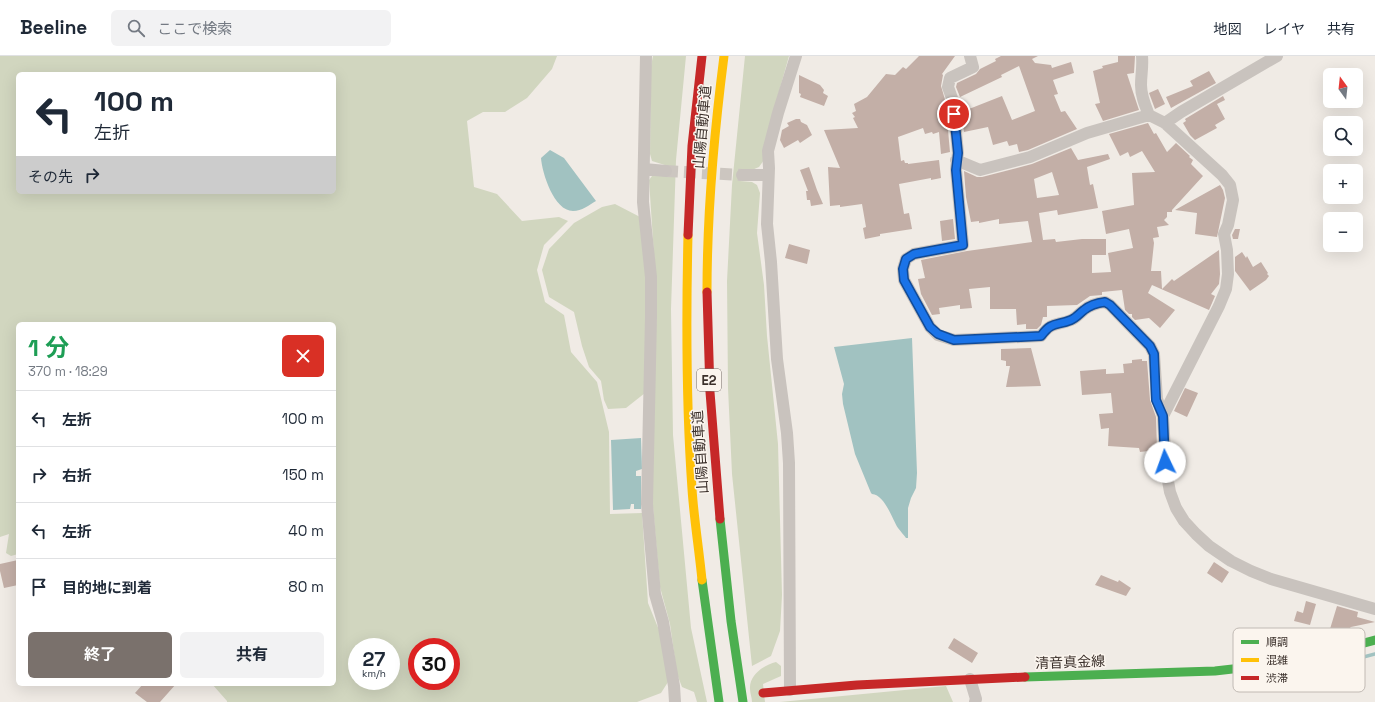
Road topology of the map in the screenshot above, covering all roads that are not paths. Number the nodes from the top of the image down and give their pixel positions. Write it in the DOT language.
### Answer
graph roads {
  1 [pos="646,56"];
  2 [pos="702,56"];
  3 [pos="724,56"];
  4 [pos="796,56"];
  5 [pos="970,56"];
  6 [pos="1142,56"];
  7 [pos="1277,56"];
  8 [pos="1149,115"];
  9 [pos="1165,123"];
  10 [pos="956,160"];
  11 [pos="644,169"];
  12 [pos="666,171"];
  13 [pos="742,175"];
  14 [pos="768,175"];
  15 [pos="1163,416"];
  16 [pos="1375,609"];
  17 [pos="1375,640"];
  18 [pos="1365,643"];
  19 [pos="1233,669"];
  20 [pos="970,679"];
  21 [pos="790,690"];
  22 [pos="763,693"];
  23 [pos="675,702"];
  24 [pos="719,702"];
  25 [pos="743,702"];
  26 [pos="976,702"];
  1 -- 11 [label="street"];
  2 -- 24 [label="main road, 山陽自動車道 / E2"];
  3 -- 25 [label="main road, 山陽自動車道 / E2"];
  4 -- 14 [label="street"];
  5 -- 10 [label="street"];
  6 -- 8 [label="street"];
  7 -- 9 [label="street"];
  8 -- 9 [label="street"];
  8 -- 10 [label="street"];
  9 -- 15 [label="street"];
  10 -- 15 [label="street"];
  11 -- 12 [label="street"];
  11 -- 23 [label="street"];
  13 -- 14 [label="street"];
  14 -- 21 [label="street"];
  15 -- 16 [label="street"];
  17 -- 18 [label="main road, 清音真金線"];
  19 -- 20 [label="main road, 清音真金線"];
  20 -- 21 [label="main road, 清音真金線"];
  20 -- 26 [label="street"];
  21 -- 22 [label="main road, 清音真金線"];
}
